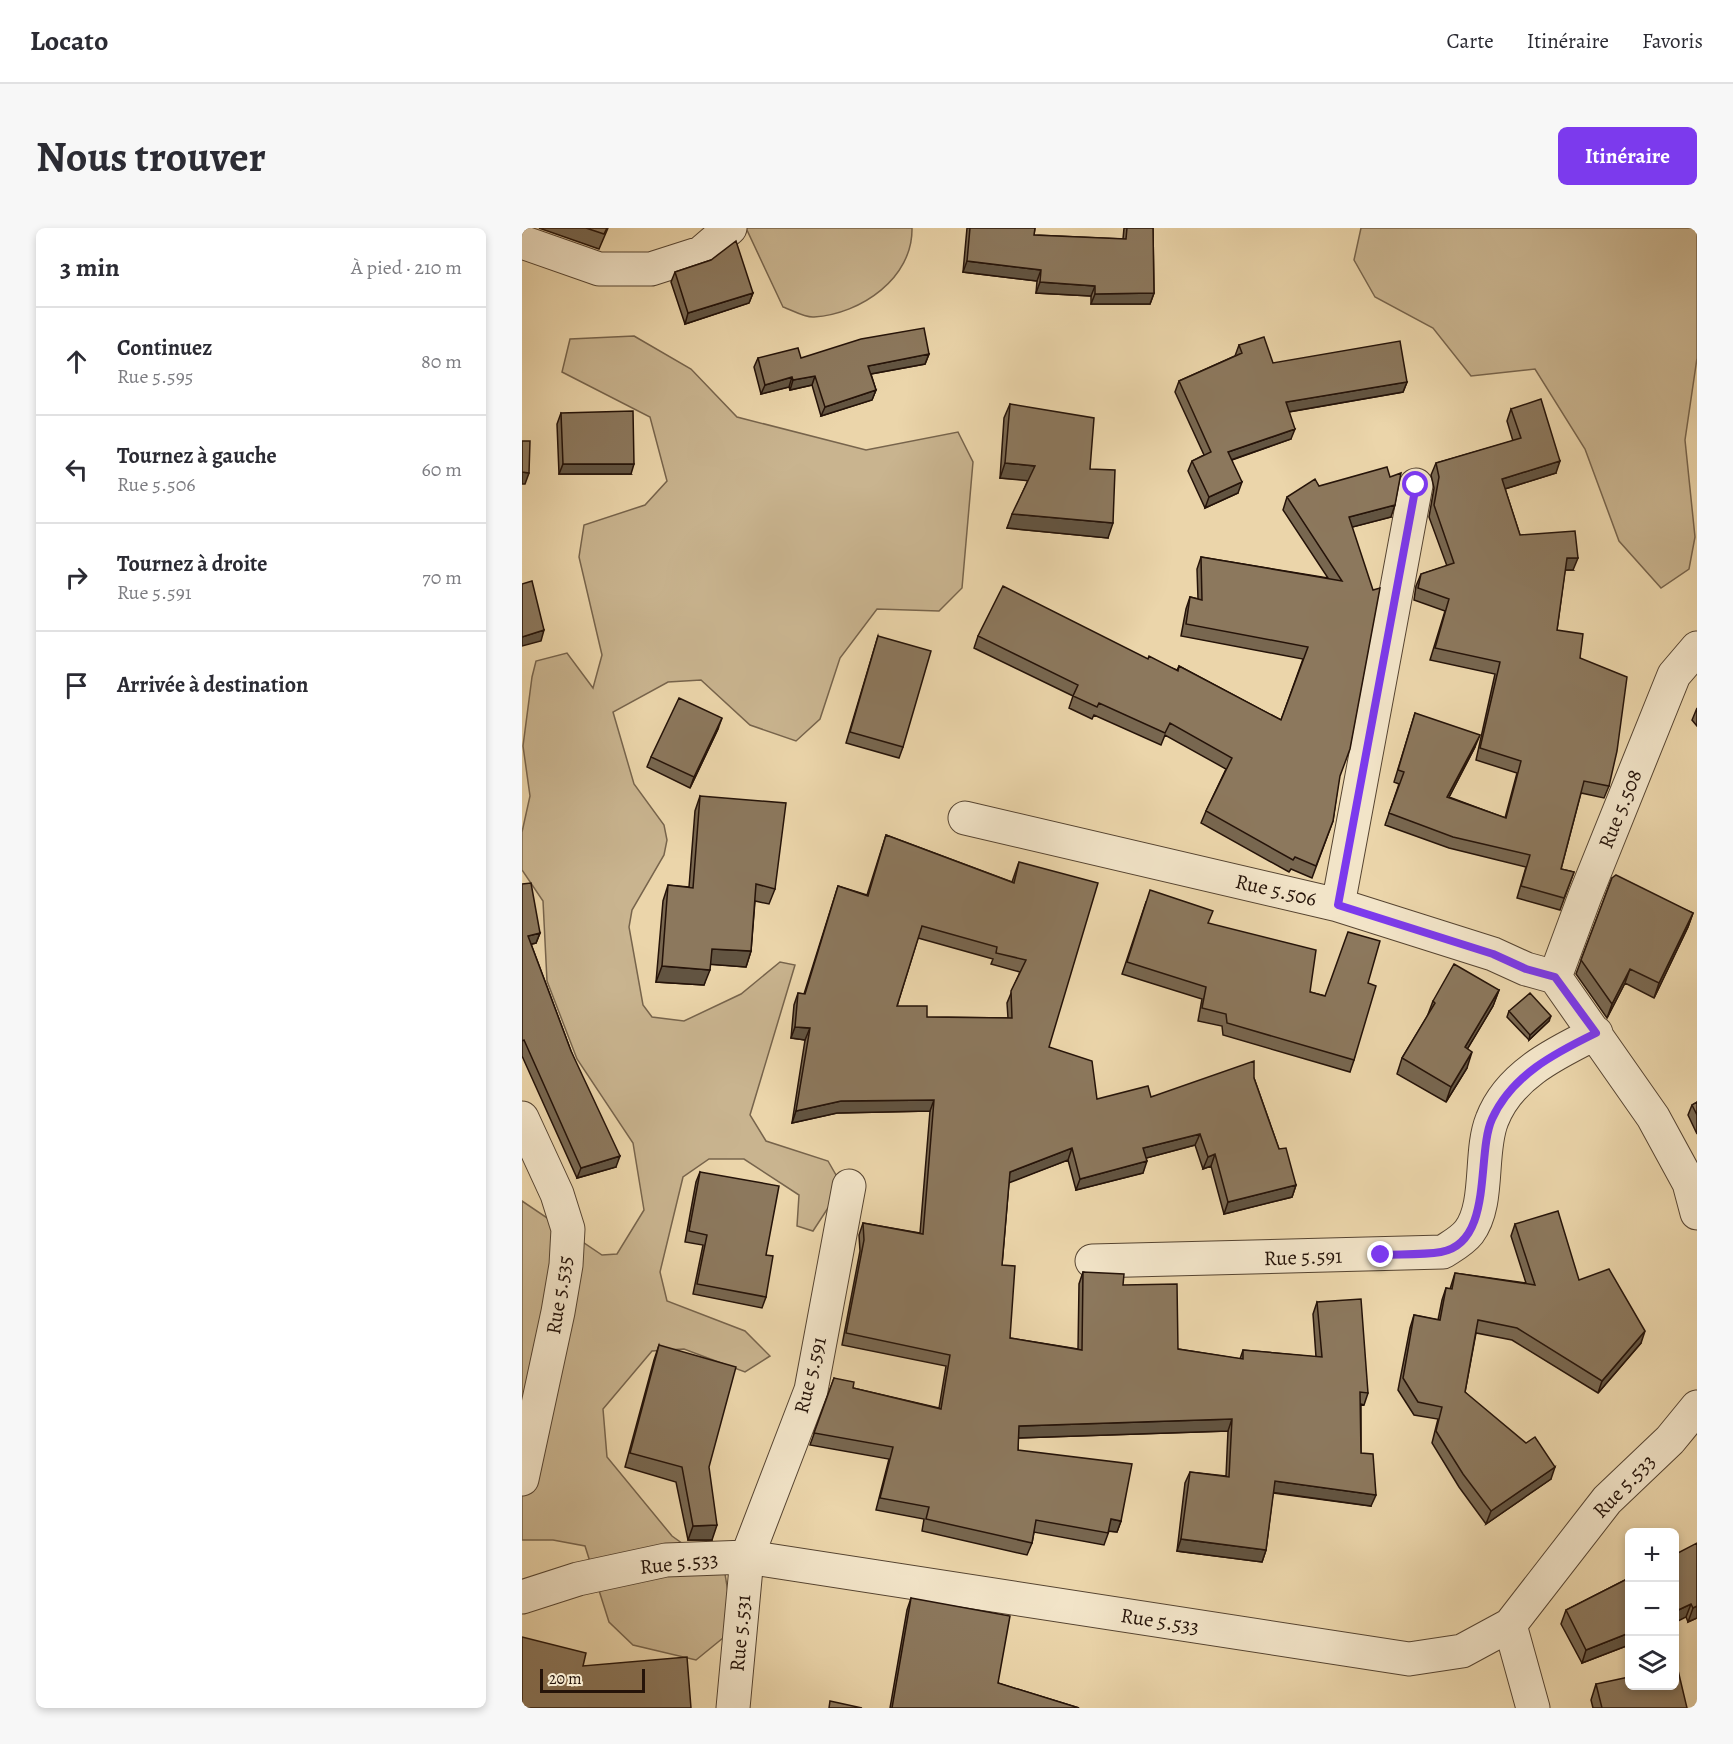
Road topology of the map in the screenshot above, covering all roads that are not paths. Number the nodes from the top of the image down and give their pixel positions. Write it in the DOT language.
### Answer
graph roads {
  1 [pos="730,228"];
  2 [pos="522,242"];
  3 [pos="1416,485"];
  4 [pos="1697,648"];
  5 [pos="965,818"];
  6 [pos="1338,905"];
  7 [pos="1555,977"];
  8 [pos="1596,1033"];
  9 [pos="522,1118"];
  10 [pos="849,1186"];
  11 [pos="1697,1213"];
  12 [pos="1092,1261"];
  13 [pos="1697,1407"];
  14 [pos="522,1479"];
  15 [pos="747,1557"];
  16 [pos="522,1597"];
  17 [pos="1510,1625"];
  18 [pos="733,1708"];
  19 [pos="1533,1708"];
  1 -- 2 [label="street"];
  3 -- 6 [label="street"];
  4 -- 7 [label="street, Rue 5.508"];
  5 -- 6 [label="street, Rue 5.506"];
  6 -- 7 [label="street, Rue 5.506"];
  7 -- 8 [label="street"];
  8 -- 11 [label="street"];
  8 -- 12 [label="street, Rue 5.591"];
  9 -- 14 [label="street, Rue 5.535"];
  10 -- 15 [label="street, Rue 5.591"];
  13 -- 17 [label="street, Rue 5.533"];
  15 -- 16 [label="street, Rue 5.533"];
  15 -- 17 [label="street, Rue 5.533"];
  15 -- 18 [label="street, Rue 5.531"];
  17 -- 19 [label="street"];
}
